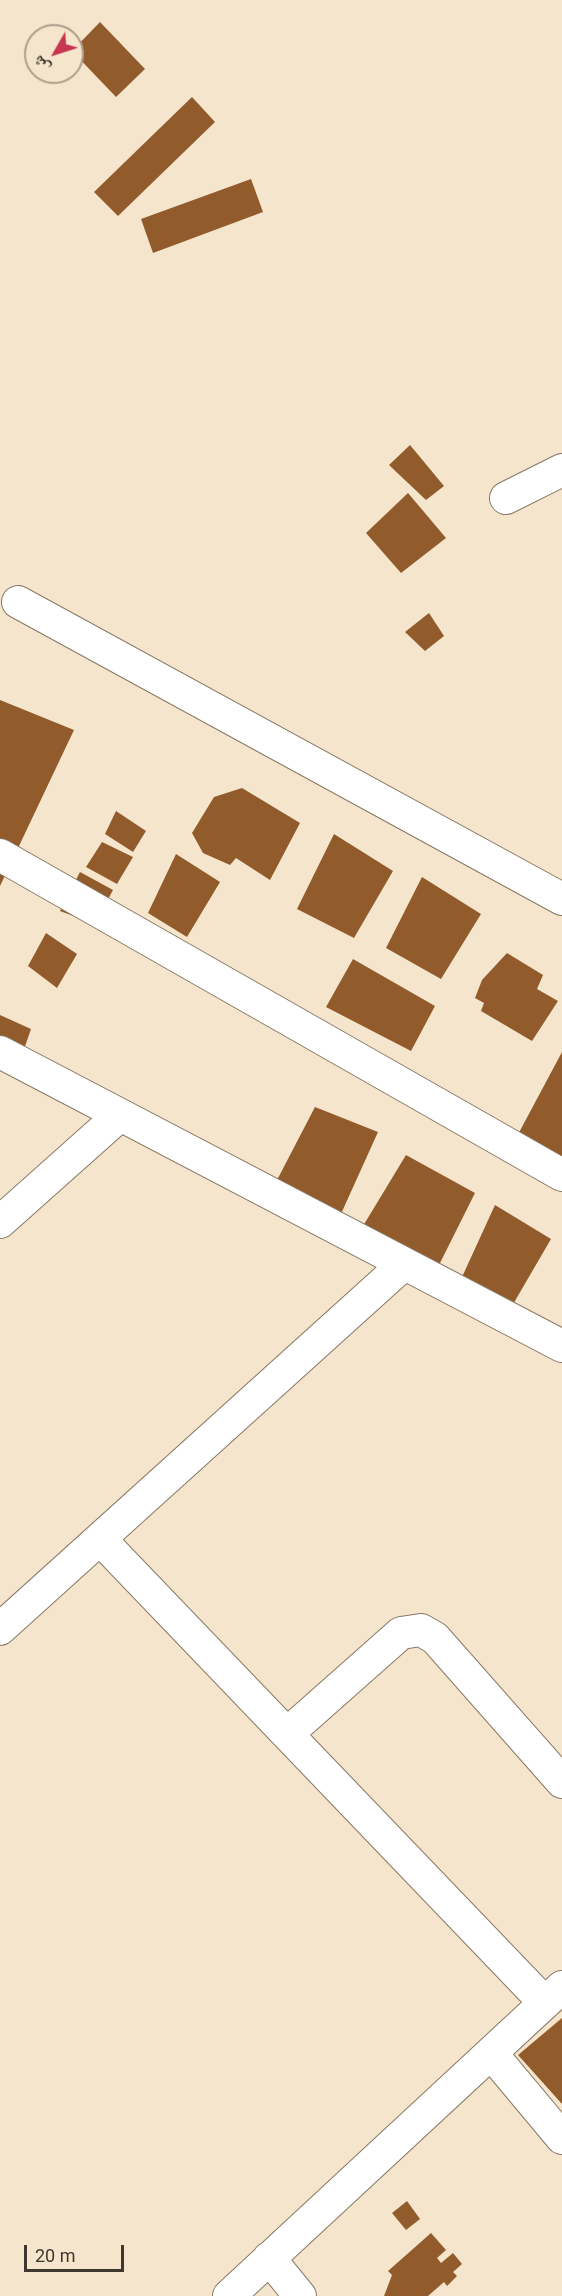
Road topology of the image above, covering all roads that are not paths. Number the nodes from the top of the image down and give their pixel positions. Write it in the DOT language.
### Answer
graph roads {
  1 [pos="562,470"];
  2 [pos="506,498"];
  3 [pos="18,602"];
  4 [pos="0,855"];
  5 [pos="562,899"];
  6 [pos="0,1052"];
  7 [pos="120,1115"];
  8 [pos="562,1175"];
  9 [pos="0,1222"];
  10 [pos="404,1264"];
  11 [pos="562,1346"];
  12 [pos="100,1539"];
  13 [pos="0,1629"];
  14 [pos="287,1734"];
  15 [pos="562,1782"];
  16 [pos="553,1995"];
  17 [pos="491,2053"];
  18 [pos="562,2138"];
  19 [pos="269,2258"];
  20 [pos="229,2296"];
  21 [pos="300,2296"];
  1 -- 2 [label="street"];
  3 -- 5 [label="street"];
  4 -- 8 [label="street"];
  6 -- 7 [label="street"];
  7 -- 9 [label="street"];
  7 -- 10 [label="street"];
  10 -- 11 [label="street"];
  10 -- 12 [label="street"];
  12 -- 13 [label="street"];
  12 -- 14 [label="street"];
  14 -- 15 [label="street"];
  14 -- 16 [label="street"];
  16 -- 17 [label="street"];
  17 -- 18 [label="street"];
  17 -- 19 [label="street"];
  19 -- 20 [label="street"];
  19 -- 21 [label="street"];
}
